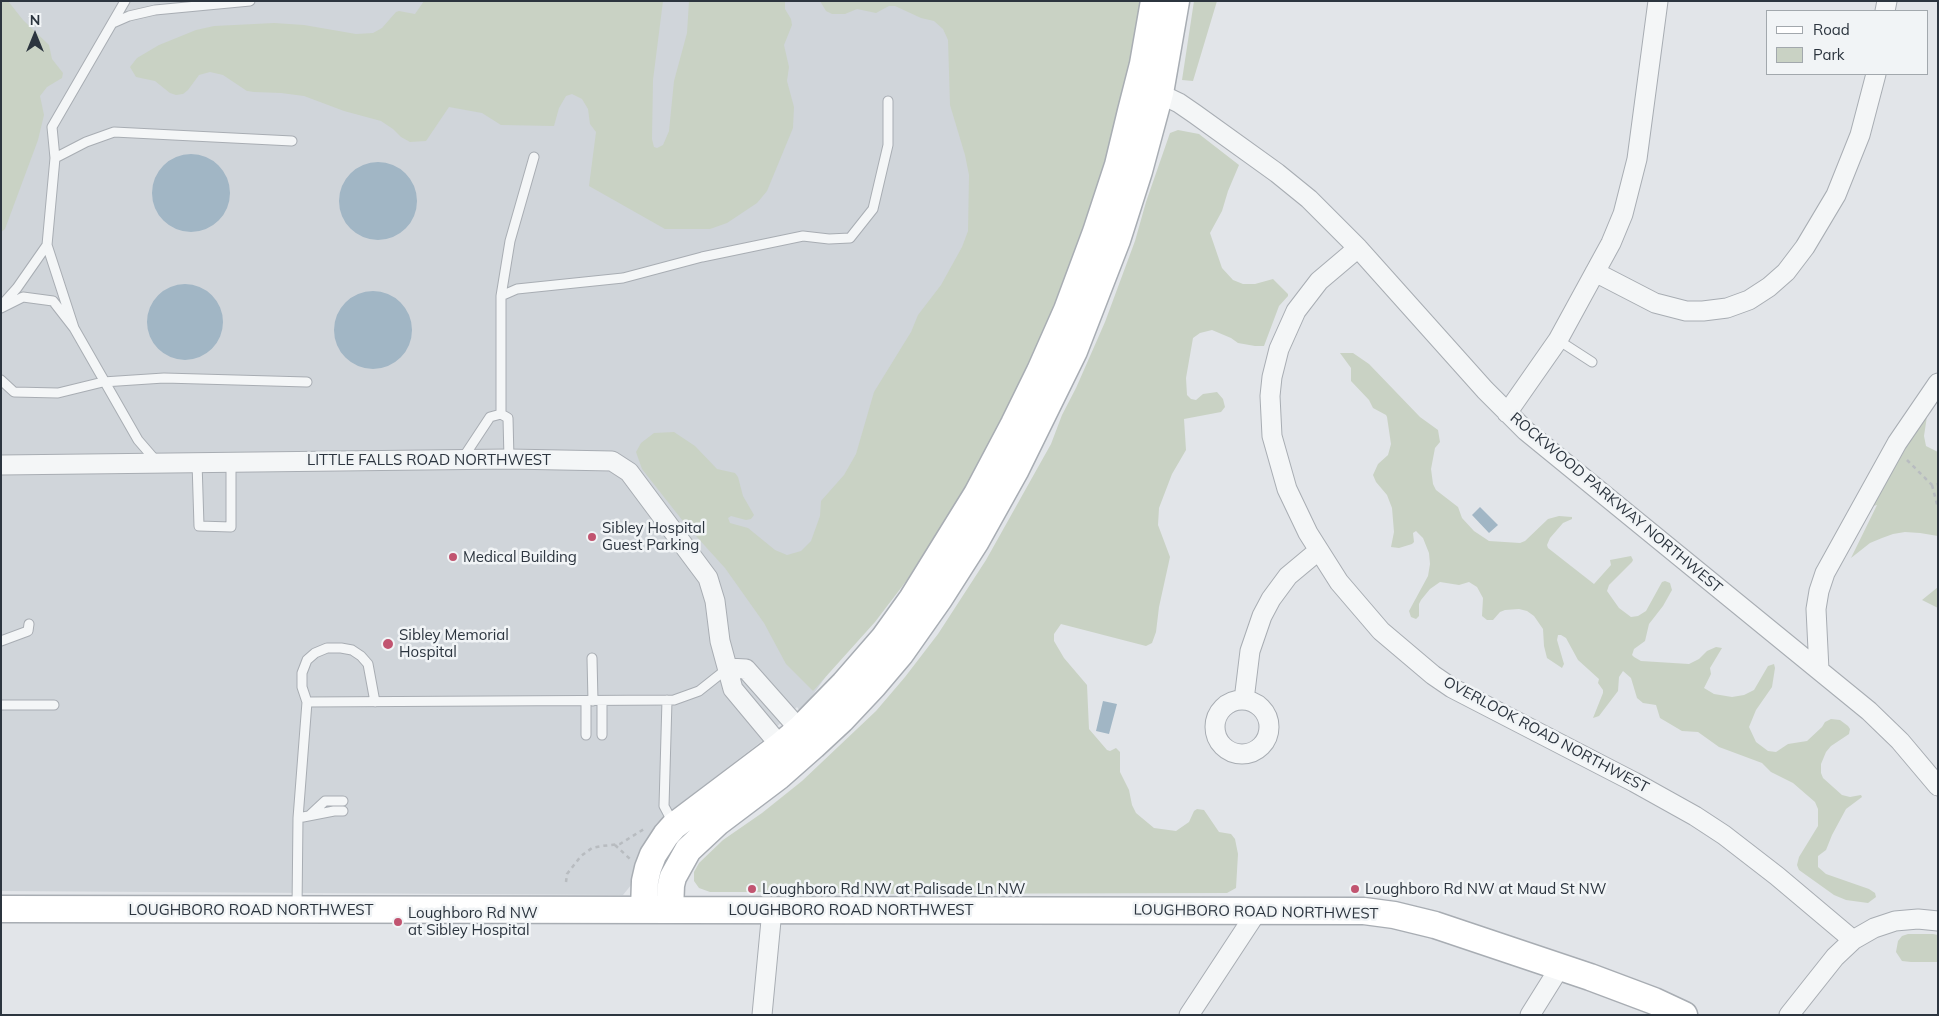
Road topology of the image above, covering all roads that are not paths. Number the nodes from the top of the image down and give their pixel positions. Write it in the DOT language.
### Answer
graph roads {
  1 [pos="117,1"];
  2 [pos="125,1"];
  3 [pos="250,1"];
  4 [pos="1154,1"];
  5 [pos="1176,1"];
  6 [pos="1658,1"];
  7 [pos="115,20"];
  8 [pos="1876,75"];
  9 [pos="1149,89"];
  10 [pos="888,101"];
  11 [pos="292,141"];
  12 [pos="534,157"];
  13 [pos="54,158"];
  14 [pos="47,245"];
  15 [pos="1358,248"];
  16 [pos="1595,272"];
  17 [pos="501,296"];
  18 [pos="1,307"];
  19 [pos="74,328"];
  20 [pos="1558,340"];
  21 [pos="1592,362"];
  22 [pos="1,380"];
  23 [pos="103,382"];
  24 [pos="306,382"];
  25 [pos="1938,383"];
  26 [pos="1507,413"];
  27 [pos="501,414"];
  28 [pos="509,459"];
  29 [pos="462,460"];
  30 [pos="158,462"];
  31 [pos="197,462"];
  32 [pos="232,462"];
  33 [pos="1,465"];
  34 [pos="1318,551"];
  35 [pos="29,624"];
  36 [pos="1,641"];
  37 [pos="592,658"];
  38 [pos="728,668"];
  39 [pos="1819,670"];
  40 [pos="666,700"];
  41 [pos="1244,700"];
  42 [pos="594,701"];
  43 [pos="307,702"];
  44 [pos="375,702"];
  45 [pos="1,705"];
  46 [pos="54,706"];
  47 [pos="586,735"];
  48 [pos="602,735"];
  49 [pos="807,737"];
  50 [pos="787,755"];
  51 [pos="1938,786"];
  52 [pos="344,801"];
  53 [pos="344,811"];
  54 [pos="310,816"];
  55 [pos="298,818"];
  56 [pos="674,826"];
  57 [pos="1,909"];
  58 [pos="297,910"];
  59 [pos="644,910"];
  60 [pos="670,910"];
  61 [pos="772,910"];
  62 [pos="1258,910"];
  63 [pos="1938,921"];
  64 [pos="1853,940"];
  65 [pos="1560,967"];
  66 [pos="762,1015"];
  67 [pos="1189,1015"];
  68 [pos="1530,1015"];
  69 [pos="1684,1015"];
  70 [pos="1789,1015"];
  1 -- 7 [label="lane"];
  2 -- 7 [label="lane"];
  3 -- 7 [label="lane"];
  4 -- 9 [label="main road"];
  5 -- 9 [label="main road"];
  6 -- 16 [label="street"];
  7 -- 13 [label="lane"];
  8 -- 16 [label="street"];
  9 -- 15 [label="street, ROCKWOOD PARKWAY NORTHWEST"];
  9 -- 49 [label="main road"];
  10 -- 17 [label="lane"];
  11 -- 13 [label="lane"];
  12 -- 17 [label="lane"];
  13 -- 14 [label="lane"];
  14 -- 18 [label="lane"];
  14 -- 19 [label="lane"];
  15 -- 26 [label="street, ROCKWOOD PARKWAY NORTHWEST"];
  15 -- 34 [label="street, OVERLOOK ROAD NORTHWEST"];
  16 -- 20 [label="street"];
  17 -- 27 [label="lane"];
  18 -- 19 [label="lane"];
  19 -- 23 [label="lane"];
  20 -- 21 [label="lane"];
  20 -- 26 [label="street"];
  22 -- 23 [label="lane"];
  23 -- 24 [label="lane"];
  23 -- 30 [label="lane"];
  25 -- 39 [label="street"];
  26 -- 39 [label="street, ROCKWOOD PARKWAY NORTHWEST"];
  27 -- 28 [label="lane"];
  27 -- 29 [label="lane"];
  28 -- 29 [label="street, LITTLE FALLS ROAD NORTHWEST"];
  28 -- 38 [label="street, LITTLE FALLS ROAD NORTHWEST"];
  29 -- 32 [label="street, LITTLE FALLS ROAD NORTHWEST"];
  30 -- 31 [label="street, LITTLE FALLS ROAD NORTHWEST"];
  30 -- 33 [label="street, LITTLE FALLS ROAD NORTHWEST"];
  31 -- 32 [label="street, LITTLE FALLS ROAD NORTHWEST"];
  31 -- 32 [label="lane"];
  34 -- 41 [label="street"];
  34 -- 64 [label="street, OVERLOOK ROAD NORTHWEST"];
  35 -- 36 [label="lane"];
  37 -- 42 [label="lane"];
  38 -- 40 [label="lane"];
  38 -- 49 [label="street"];
  38 -- 50 [label="street, LITTLE FALLS ROAD NORTHWEST"];
  39 -- 51 [label="street, ROCKWOOD PARKWAY NORTHWEST"];
  40 -- 42 [label="lane"];
  40 -- 56 [label="lane"];
  42 -- 44 [label="lane"];
  42 -- 47 [label="lane"];
  42 -- 48 [label="lane"];
  43 -- 44 [label="lane"];
  43 -- 44 [label="lane"];
  43 -- 55 [label="lane"];
  45 -- 46 [label="lane"];
  49 -- 50 [label="main road"];
  50 -- 56 [label="main road"];
  50 -- 60 [label="main road"];
  52 -- 54 [label="lane"];
  53 -- 54 [label="lane"];
  54 -- 55 [label="lane"];
  55 -- 58 [label="lane"];
  56 -- 59 [label="main road"];
  57 -- 58 [label="main road, LOUGHBORO ROAD NORTHWEST"];
  58 -- 59 [label="main road, LOUGHBORO ROAD NORTHWEST"];
  59 -- 60 [label="main road, LOUGHBORO ROAD NORTHWEST"];
  60 -- 61 [label="main road, LOUGHBORO ROAD NORTHWEST"];
  61 -- 62 [label="main road, LOUGHBORO ROAD NORTHWEST"];
  61 -- 66 [label="street"];
  62 -- 65 [label="main road, LOUGHBORO ROAD NORTHWEST"];
  62 -- 67 [label="street"];
  63 -- 64 [label="street"];
  64 -- 70 [label="street"];
  65 -- 68 [label="street"];
  65 -- 69 [label="main road, LOUGHBORO ROAD NORTHWEST"];
}
